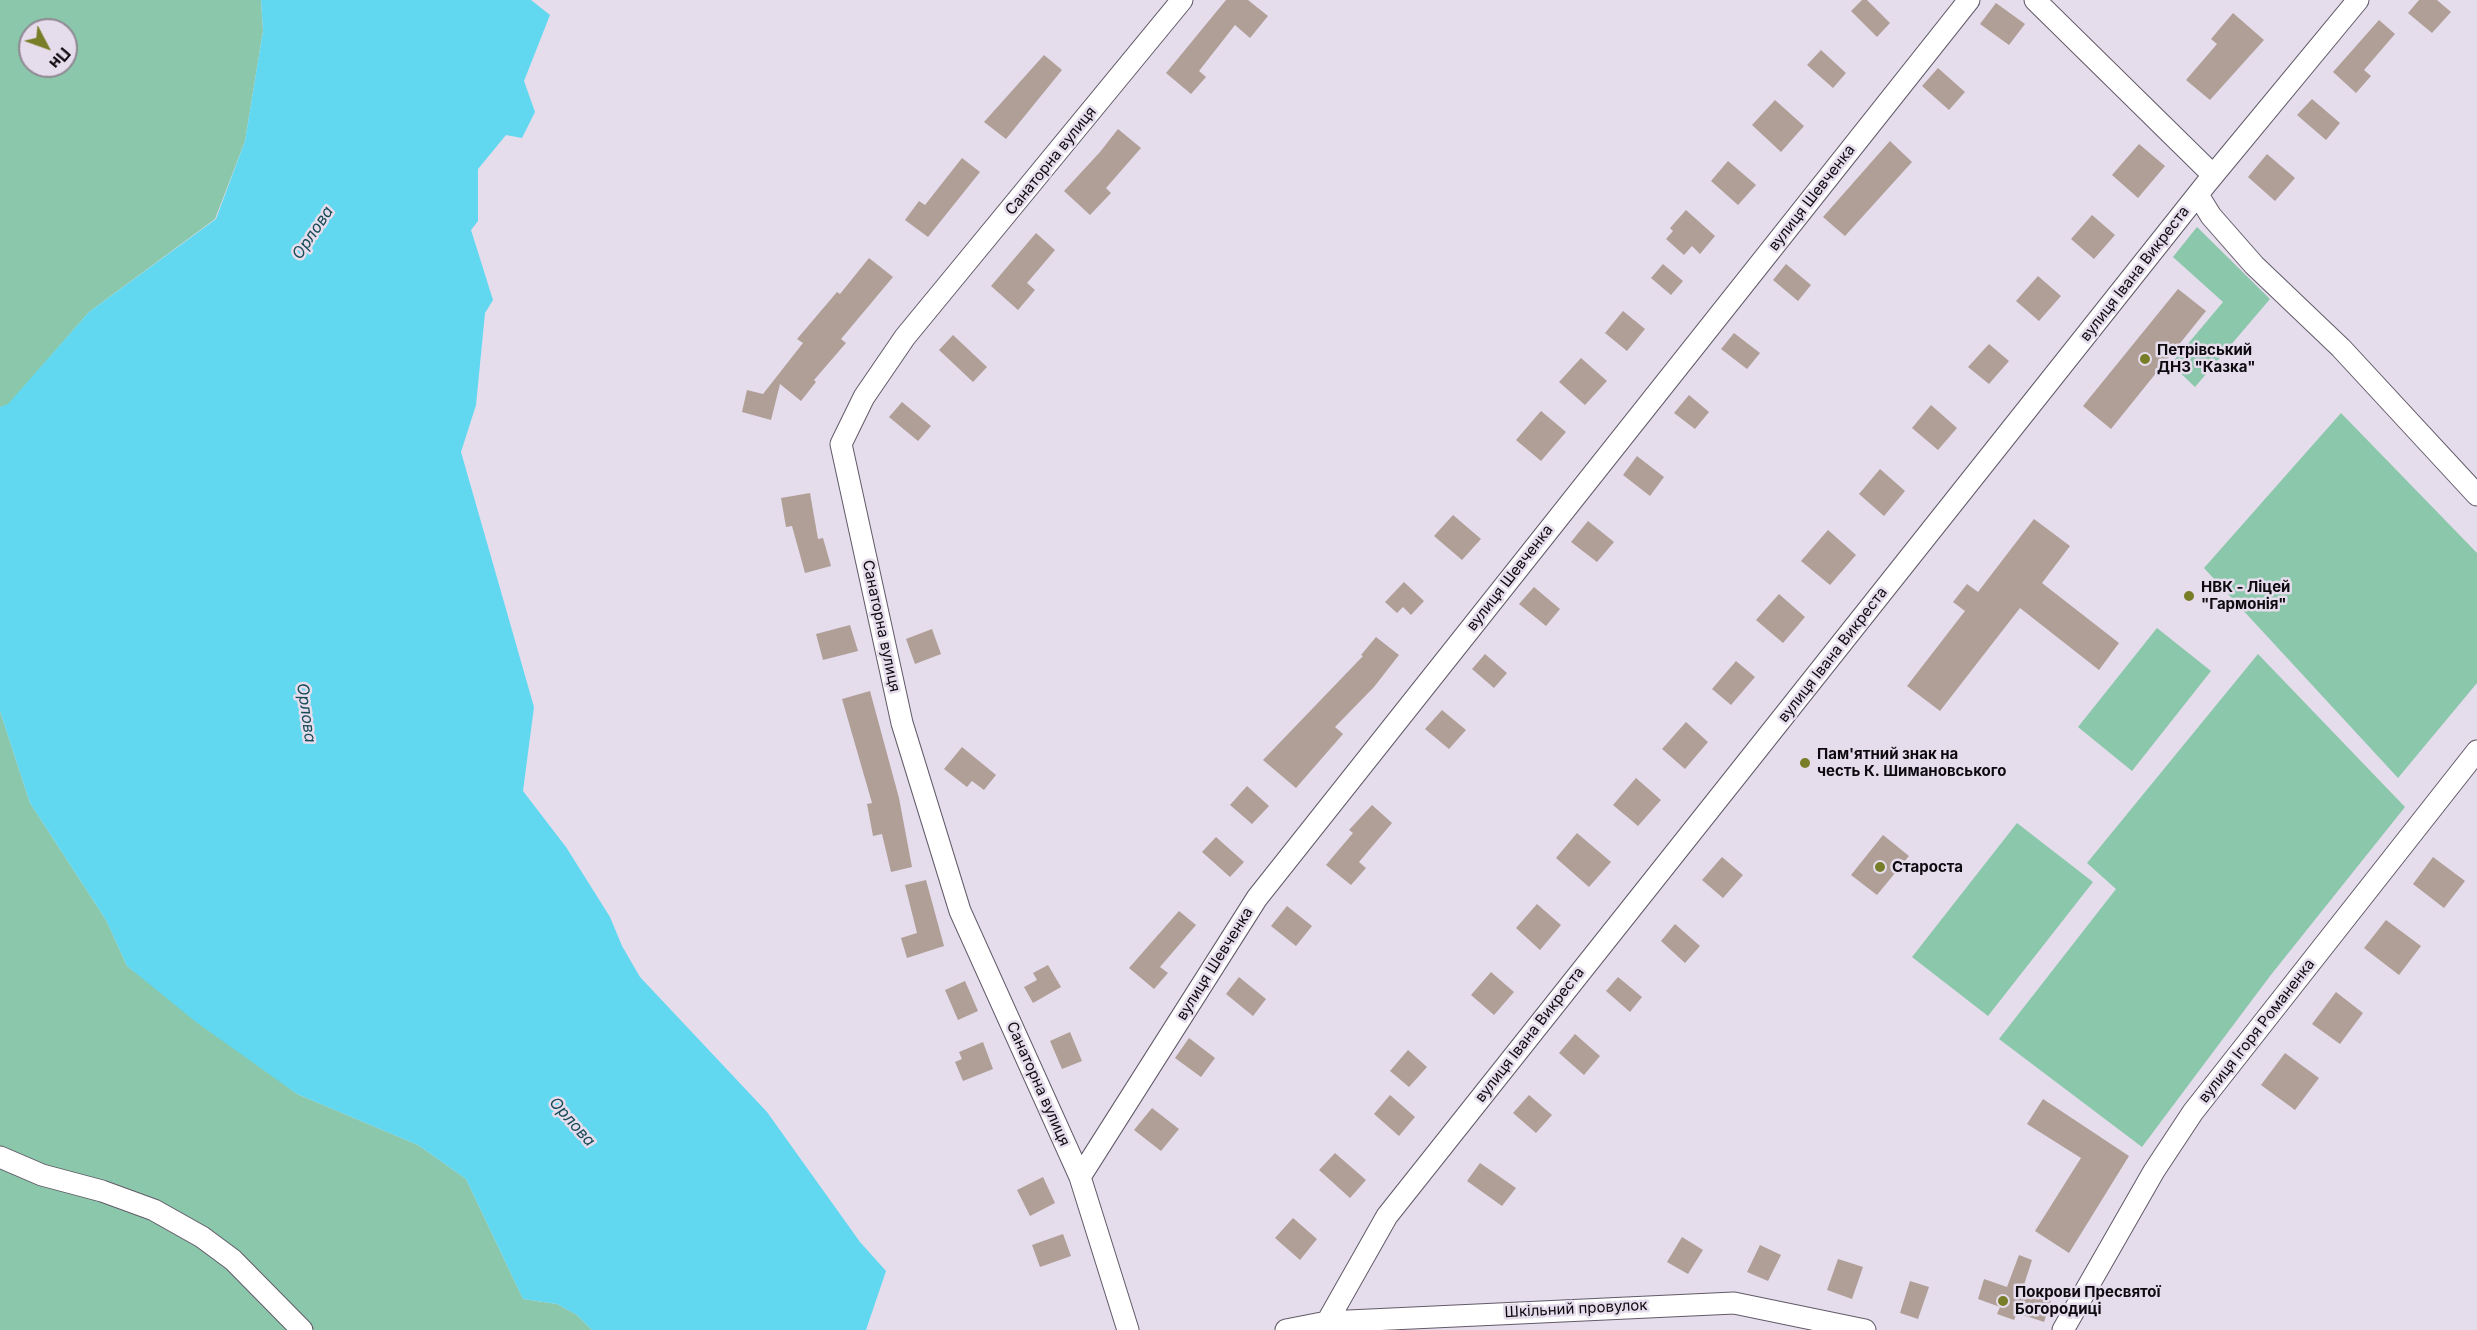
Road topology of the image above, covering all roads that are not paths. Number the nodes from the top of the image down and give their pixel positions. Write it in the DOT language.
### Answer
graph roads {
  1 [pos="1182,0"];
  2 [pos="1969,0"];
  3 [pos="2035,0"];
  4 [pos="2358,0"];
  5 [pos="2213,176"];
  6 [pos="2198,195"];
  7 [pos="2477,495"];
  8 [pos="2477,751"];
  9 [pos="0,1157"];
  10 [pos="1080,1177"];
  11 [pos="1327,1322"];
  12 [pos="302,1330"];
  13 [pos="1128,1330"];
  14 [pos="1286,1330"];
  15 [pos="1864,1330"];
  16 [pos="2063,1330"];
  1 -- 10 [label="street, Санаторна вулиця"];
  2 -- 10 [label="street, вулиця Шевченка"];
  3 -- 5 [label="street"];
  4 -- 5 [label="street, вулиця Івана Викреста"];
  5 -- 6 [label="street, вулиця Івана Викреста"];
  6 -- 7 [label="street"];
  6 -- 11 [label="street, вулиця Івана Викреста"];
  8 -- 16 [label="street, вулиця Ігоря Романенка"];
  9 -- 12 [label="street"];
  10 -- 13 [label="street, Санаторна вулиця"];
  11 -- 14 [label="street, Шкільний провулок"];
  11 -- 15 [label="street, Шкільний провулок"];
}
